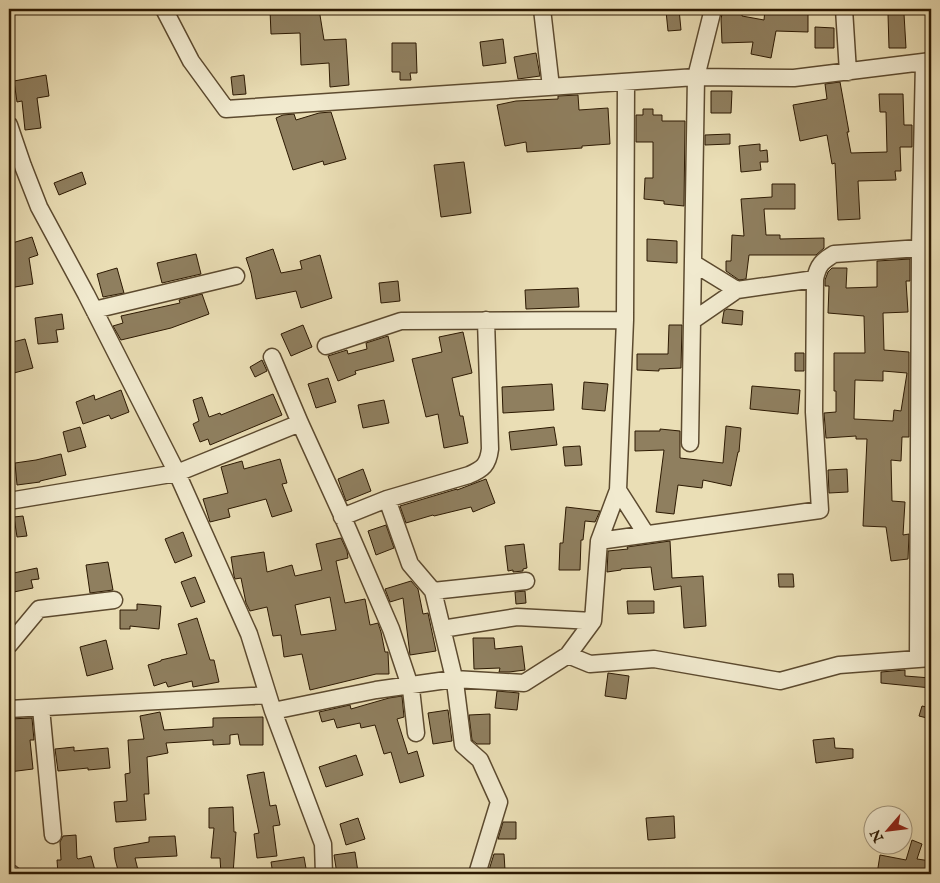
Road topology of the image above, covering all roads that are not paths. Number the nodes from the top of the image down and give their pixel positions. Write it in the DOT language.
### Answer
graph roads {
  1 [pos="164,9"];
  2 [pos="542,9"];
  3 [pos="713,9"];
  4 [pos="844,9"];
  5 [pos="928,61"];
  6 [pos="848,72"];
  7 [pos="696,77"];
  8 [pos="626,82"];
  9 [pos="551,87"];
  10 [pos="9,125"];
  11 [pos="16,168"];
  12 [pos="926,248"];
  13 [pos="693,263"];
  14 [pos="236,276"];
  15 [pos="815,279"];
  16 [pos="737,290"];
  17 [pos="94,310"];
  18 [pos="486,320"];
  19 [pos="625,320"];
  20 [pos="692,321"];
  21 [pos="326,346"];
  22 [pos="272,357"];
  23 [pos="300,423"];
  24 [pos="690,443"];
  25 [pos="177,473"];
  26 [pos="618,490"];
  27 [pos="387,499"];
  28 [pos="9,501"];
  29 [pos="342,518"];
  30 [pos="646,534"];
  31 [pos="599,541"];
  32 [pos="526,581"];
  33 [pos="433,591"];
  34 [pos="114,600"];
  35 [pos="592,621"];
  36 [pos="442,629"];
  37 [pos="9,646"];
  38 [pos="568,655"];
  39 [pos="925,659"];
  40 [pos="454,678"];
  41 [pos="410,685"];
  42 [pos="270,703"];
  43 [pos="41,708"];
  44 [pos="9,709"];
  45 [pos="416,733"];
  46 [pos="53,835"];
  47 [pos="324,874"];
  48 [pos="477,874"];
  1 -- 9 [label="street"];
  2 -- 9 [label="street"];
  3 -- 7 [label="street"];
  4 -- 6 [label="street"];
  5 -- 6 [label="street"];
  5 -- 12 [label="street"];
  6 -- 7 [label="street"];
  7 -- 8 [label="street"];
  7 -- 13 [label="street"];
  8 -- 9 [label="street"];
  8 -- 19 [label="street"];
  10 -- 11 [label="street"];
  11 -- 17 [label="street"];
  12 -- 15 [label="street"];
  12 -- 39 [label="street"];
  13 -- 16 [label="street"];
  13 -- 20 [label="street"];
  14 -- 17 [label="street"];
  15 -- 16 [label="street"];
  15 -- 30 [label="street"];
  16 -- 20 [label="street"];
  17 -- 25 [label="street"];
  18 -- 19 [label="street"];
  18 -- 21 [label="street"];
  18 -- 27 [label="street"];
  19 -- 26 [label="street"];
  20 -- 24 [label="street"];
  22 -- 23 [label="street"];
  23 -- 25 [label="street"];
  23 -- 29 [label="street"];
  25 -- 28 [label="street"];
  25 -- 42 [label="street"];
  26 -- 30 [label="street"];
  26 -- 31 [label="street"];
  27 -- 29 [label="street"];
  27 -- 33 [label="street"];
  29 -- 41 [label="street"];
  30 -- 31 [label="street"];
  31 -- 35 [label="street"];
  32 -- 33 [label="street"];
  33 -- 36 [label="street"];
  34 -- 37 [label="street"];
  35 -- 36 [label="street"];
  35 -- 38 [label="street"];
  36 -- 40 [label="street"];
  38 -- 39 [label="street"];
  38 -- 40 [label="street"];
  40 -- 41 [label="street"];
  40 -- 48 [label="street"];
  41 -- 42 [label="street"];
  41 -- 45 [label="street"];
  42 -- 43 [label="street"];
  42 -- 47 [label="street"];
  43 -- 44 [label="street"];
  43 -- 46 [label="street"];
}
